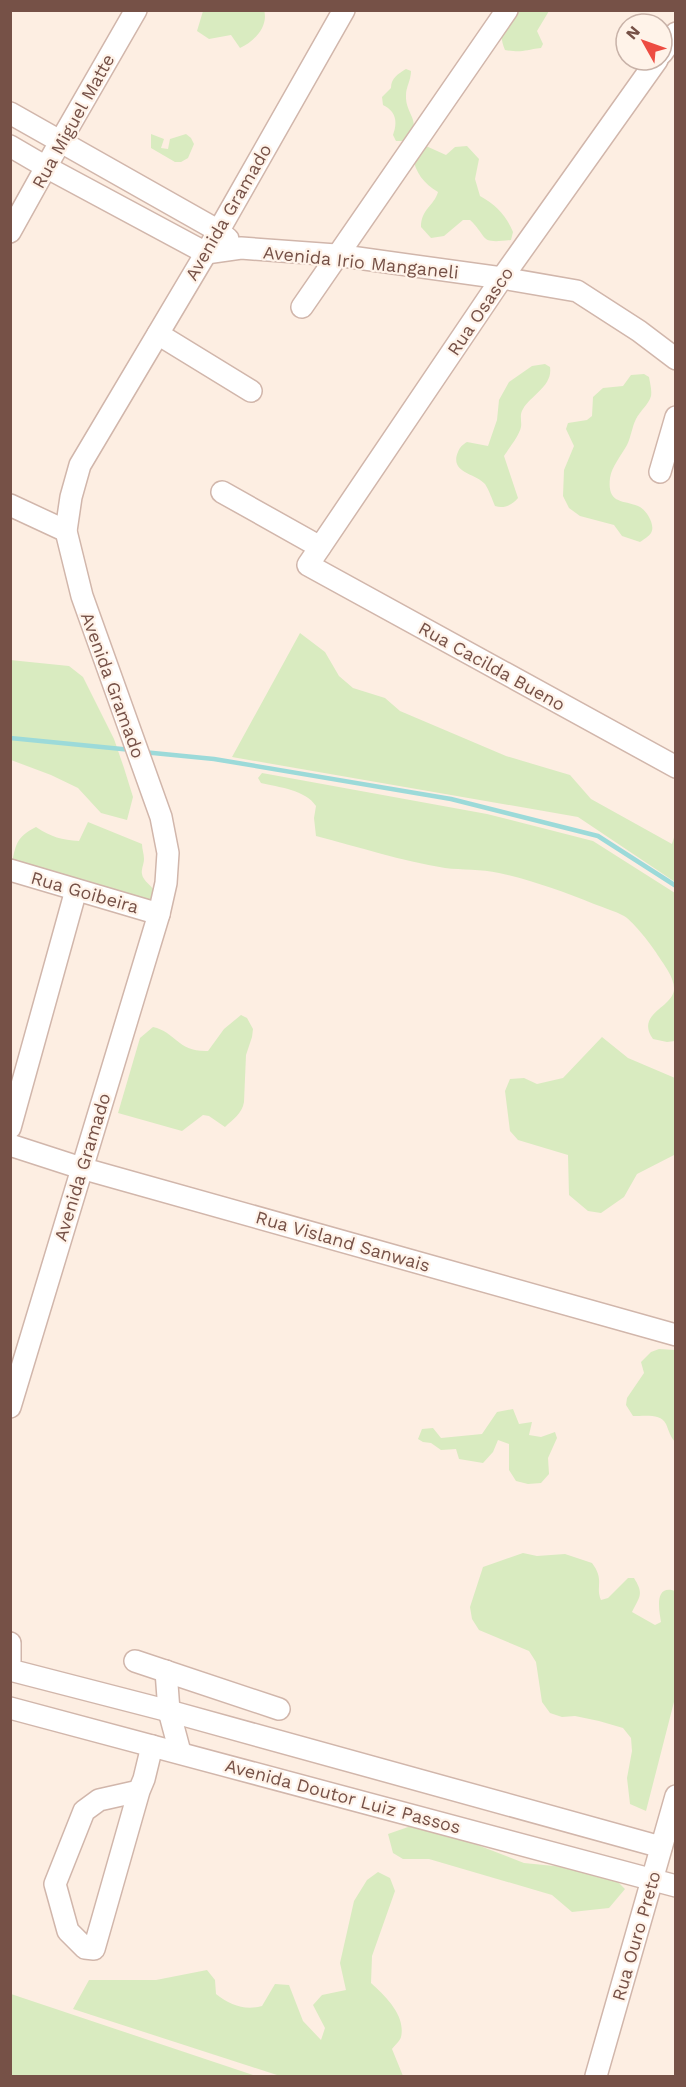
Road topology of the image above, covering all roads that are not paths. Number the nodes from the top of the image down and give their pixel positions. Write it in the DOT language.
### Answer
graph roads {
  1 [pos="136,10"];
  2 [pos="344,10"];
  3 [pos="507,10"];
  4 [pos="648,72"];
  5 [pos="10,113"];
  6 [pos="60,142"];
  7 [pos="10,146"];
  8 [pos="46,167"];
  9 [pos="217,230"];
  10 [pos="10,232"];
  11 [pos="241,249"];
  12 [pos="206,253"];
  13 [pos="336,255"];
  14 [pos="502,278"];
  15 [pos="302,307"];
  16 [pos="158,334"];
  17 [pos="675,359"];
  18 [pos="251,391"];
  19 [pos="675,417"];
  20 [pos="660,472"];
  21 [pos="222,492"];
  22 [pos="10,505"];
  23 [pos="66,531"];
  24 [pos="320,547"];
  25 [pos="308,566"];
  26 [pos="675,767"];
  27 [pos="10,870"];
  28 [pos="76,890"];
  29 [pos="159,914"];
  30 [pos="10,1128"];
  31 [pos="10,1145"];
  32 [pos="81,1168"];
  33 [pos="675,1335"];
  34 [pos="10,1407"];
  35 [pos="10,1643"];
  36 [pos="135,1661"];
  37 [pos="166,1671"];
  38 [pos="10,1708"];
  39 [pos="279,1710"];
  40 [pos="169,1711"];
  41 [pos="152,1746"];
  42 [pos="180,1752"];
  43 [pos="139,1791"];
  44 [pos="675,1796"];
  45 [pos="661,1847"];
  46 [pos="651,1880"];
  47 [pos="675,1886"];
  48 [pos="596,2076"];
  1 -- 6 [label="street, Rua Miguel Matte"];
  2 -- 9 [label="street, Avenida Gramado"];
  3 -- 13 [label="street"];
  4 -- 14 [label="street, Rua Osasco"];
  5 -- 6 [label="street, Avenida Irio Manganeli"];
  6 -- 8 [label="street, Rua Miguel Matte"];
  6 -- 9 [label="street, Avenida Irio Manganeli"];
  7 -- 8 [label="street"];
  8 -- 10 [label="street, Rua Miguel Matte"];
  8 -- 12 [label="street"];
  9 -- 11 [label="street, Avenida Irio Manganeli"];
  9 -- 12 [label="street, Avenida Gramado"];
  11 -- 12 [label="street, Avenida Irio Manganeli"];
  11 -- 13 [label="street, Avenida Irio Manganeli"];
  12 -- 16 [label="street, Avenida Gramado"];
  13 -- 14 [label="street, Avenida Irio Manganeli"];
  13 -- 15 [label="street"];
  14 -- 17 [label="street, Avenida Irio Manganeli"];
  14 -- 24 [label="street, Rua Osasco"];
  16 -- 18 [label="street"];
  16 -- 23 [label="street, Avenida Gramado"];
  19 -- 20 [label="street"];
  21 -- 24 [label="street"];
  22 -- 23 [label="street"];
  23 -- 29 [label="street, Avenida Gramado"];
  24 -- 25 [label="street, Rua Osasco"];
  25 -- 26 [label="street, Rua Cacilda Bueno"];
  27 -- 28 [label="street, Rua Goibeira"];
  28 -- 29 [label="street, Rua Goibeira"];
  28 -- 30 [label="street"];
  29 -- 32 [label="street, Avenida Gramado"];
  31 -- 32 [label="street, Rua Visland Sanwais"];
  32 -- 33 [label="street, Rua Visland Sanwais"];
  32 -- 34 [label="street, Avenida Gramado"];
  35 -- 40 [label="street"];
  36 -- 37 [label="street"];
  37 -- 39 [label="street"];
  37 -- 40 [label="street"];
  38 -- 41 [label="street, Avenida Doutor Luiz Passos"];
  40 -- 42 [label="street"];
  40 -- 45 [label="street"];
  41 -- 42 [label="street, Avenida Doutor Luiz Passos"];
  41 -- 43 [label="street"];
  42 -- 46 [label="street, Avenida Doutor Luiz Passos"];
  43 -- 43 [label="street"];
  44 -- 45 [label="street, Rua Ouro Preto"];
  45 -- 46 [label="street, Rua Ouro Preto"];
  46 -- 47 [label="street, Avenida Doutor Luiz Passos"];
  46 -- 48 [label="street, Rua Ouro Preto"];
}
